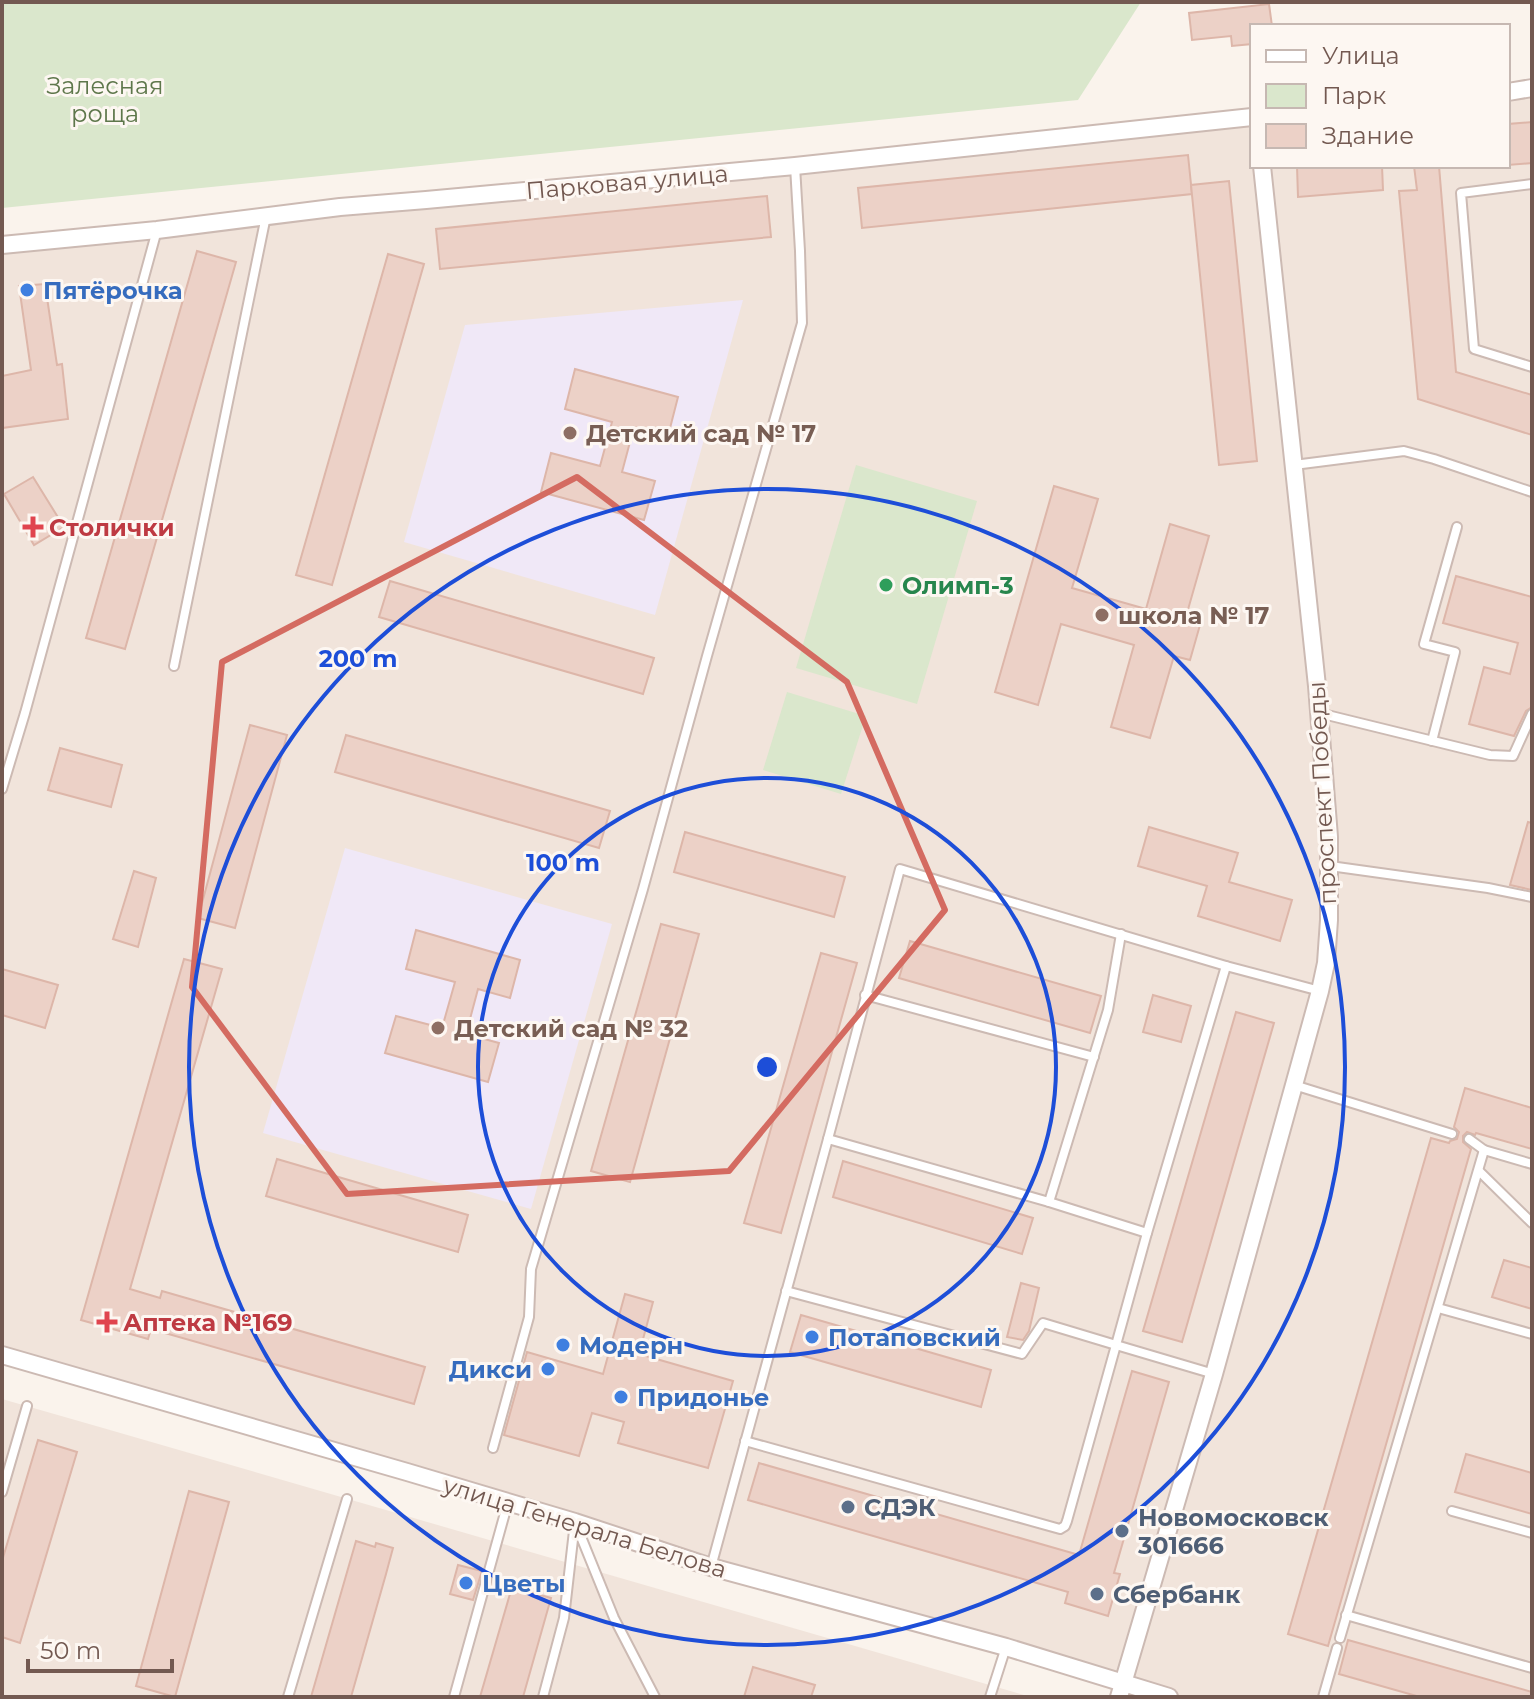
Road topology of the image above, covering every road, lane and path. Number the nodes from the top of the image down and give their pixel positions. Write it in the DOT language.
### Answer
graph roads {
  1 [pos="1532,88"];
  2 [pos="1510,92"];
  3 [pos="1250,117"];
  4 [pos="795,166"];
  5 [pos="1262,168"];
  6 [pos="1532,184"];
  7 [pos="266,215"];
  8 [pos="157,230"];
  9 [pos="2,245"];
  10 [pos="1532,367"];
  11 [pos="1294,465"];
  12 [pos="1532,492"];
  13 [pos="1457,527"];
  14 [pos="174,666"];
  15 [pos="1319,713"];
  16 [pos="1532,714"];
  17 [pos="1432,741"];
  18 [pos="2,789"];
  19 [pos="1329,866"];
  20 [pos="1532,897"];
  21 [pos="1121,934"];
  22 [pos="1226,966"];
  23 [pos="1320,991"];
  24 [pos="865,995"];
  25 [pos="1094,1057"];
  26 [pos="1294,1085"];
  27 [pos="1452,1134"];
  28 [pos="828,1139"];
  29 [pos="1469,1139"];
  30 [pos="1484,1150"];
  31 [pos="1532,1164"];
  32 [pos="1479,1171"];
  33 [pos="1049,1202"];
  34 [pos="1532,1223"];
  35 [pos="1147,1233"];
  36 [pos="786,1291"];
  37 [pos="1438,1308"];
  38 [pos="1532,1334"];
  39 [pos="1116,1345"];
  40 [pos="2,1355"];
  41 [pos="1214,1374"];
  42 [pos="27,1406"];
  43 [pos="745,1441"];
  44 [pos="493,1448"];
  45 [pos="2,1492"];
  46 [pos="347,1499"];
  47 [pos="508,1502"];
  48 [pos="1452,1511"];
  49 [pos="575,1522"];
  50 [pos="1532,1533"];
  51 [pos="711,1567"];
  52 [pos="1346,1615"];
  53 [pos="1340,1638"];
  54 [pos="1006,1647"];
  55 [pos="1337,1648"];
  56 [pos="1532,1668"];
  57 [pos="1120,1690"];
  58 [pos="288,1697"];
  59 [pos="454,1697"];
  60 [pos="543,1697"];
  61 [pos="655,1697"];
  62 [pos="990,1697"];
  63 [pos="1169,1697"];
  64 [pos="1323,1697"];
  1 -- 2 [label="street"];
  3 -- 4 [label="street, Парковая улица"];
  4 -- 7 [label="street, Парковая улица"];
  4 -- 44 [label="lane"];
  5 -- 11 [label="street, проспект Победы"];
  6 -- 10 [label="lane"];
  7 -- 8 [label="street, Парковая улица"];
  7 -- 14 [label="lane"];
  8 -- 9 [label="street, Парковая улица"];
  8 -- 18 [label="lane"];
  11 -- 12 [label="lane"];
  11 -- 15 [label="street, проспект Победы"];
  13 -- 17 [label="lane"];
  15 -- 17 [label="lane"];
  15 -- 19 [label="street, проспект Победы"];
  16 -- 17 [label="lane"];
  19 -- 20 [label="lane"];
  19 -- 23 [label="street, проспект Победы"];
  21 -- 22 [label="lane"];
  21 -- 24 [label="lane"];
  21 -- 25 [label="lane"];
  22 -- 23 [label="lane"];
  22 -- 35 [label="lane"];
  23 -- 26 [label="street, проспект Победы"];
  24 -- 25 [label="lane"];
  24 -- 28 [label="lane"];
  25 -- 33 [label="lane"];
  26 -- 27 [label="lane"];
  26 -- 41 [label="street, проспект Победы"];
  28 -- 33 [label="lane"];
  28 -- 36 [label="lane"];
  29 -- 30 [label="lane"];
  30 -- 31 [label="lane"];
  30 -- 32 [label="lane"];
  32 -- 34 [label="lane"];
  32 -- 37 [label="lane"];
  33 -- 35 [label="lane"];
  35 -- 39 [label="lane"];
  36 -- 39 [label="lane"];
  36 -- 43 [label="lane"];
  37 -- 38 [label="lane"];
  37 -- 52 [label="lane"];
  39 -- 41 [label="lane"];
  39 -- 43 [label="lane"];
  40 -- 47 [label="street, улица Генерала Белова"];
  41 -- 57 [label="street, проспект Победы"];
  42 -- 45 [label="lane"];
  43 -- 51 [label="lane"];
  46 -- 58 [label="lane"];
  47 -- 49 [label="street, улица Генерала Белова"];
  47 -- 59 [label="lane"];
  48 -- 50 [label="lane"];
  49 -- 51 [label="street, улица Генерала Белова"];
  49 -- 60 [label="lane"];
  49 -- 61 [label="lane"];
  51 -- 54 [label="street, улица Генерала Белова"];
  52 -- 53 [label="lane"];
  52 -- 56 [label="lane"];
  54 -- 57 [label="street, улица Генерала Белова"];
  54 -- 62 [label="lane"];
  55 -- 64 [label="lane"];
  57 -- 63 [label="street, улица Генерала Белова"];
}
